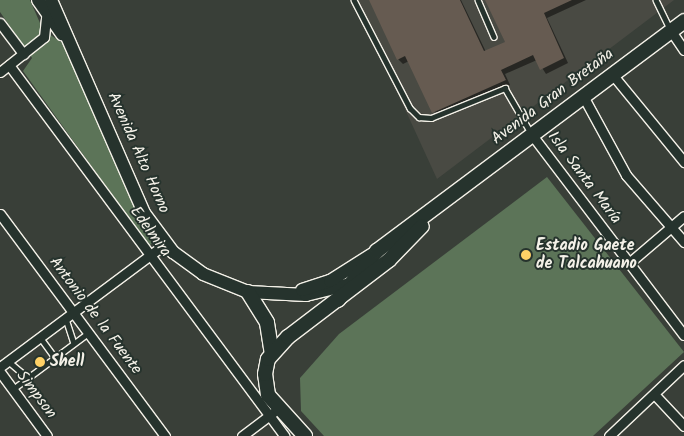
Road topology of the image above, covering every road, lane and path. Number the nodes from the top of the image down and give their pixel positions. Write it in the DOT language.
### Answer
graph roads {
  1 [pos="38,0"];
  2 [pos="51,0"];
  3 [pos="354,0"];
  4 [pos="478,0"];
  5 [pos="656,0"];
  6 [pos="46,17"];
  7 [pos="684,20"];
  8 [pos="0,23"];
  9 [pos="671,31"];
  10 [pos="494,38"];
  11 [pos="68,40"];
  12 [pos="684,50"];
  13 [pos="23,54"];
  14 [pos="9,64"];
  15 [pos="0,72"];
  16 [pos="612,74"];
  17 [pos="583,96"];
  18 [pos="532,135"];
  19 [pos="684,162"];
  20 [pos="444,201"];
  21 [pos="0,214"];
  22 [pos="684,216"];
  23 [pos="670,228"];
  24 [pos="684,242"];
  25 [pos="165,244"];
  26 [pos="377,251"];
  27 [pos="148,256"];
  28 [pos="629,263"];
  29 [pos="377,270"];
  30 [pos="351,285"];
  31 [pos="248,292"];
  32 [pos="282,295"];
  33 [pos="338,300"];
  34 [pos="73,312"];
  35 [pos="65,318"];
  36 [pos="88,333"];
  37 [pos="684,336"];
  38 [pos="40,337"];
  39 [pos="74,343"];
  40 [pos="272,353"];
  41 [pos="55,358"];
  42 [pos="8,361"];
  43 [pos="684,365"];
  44 [pos="0,367"];
  45 [pos="0,372"];
  46 [pos="28,378"];
  47 [pos="13,389"];
  48 [pos="654,394"];
  49 [pos="274,412"];
  50 [pos="684,426"];
  51 [pos="613,434"];
  52 [pos="47,436"];
  53 [pos="165,436"];
  54 [pos="242,436"];
  55 [pos="285,436"];
  56 [pos="305,436"];
  1 -- 6 [label="main road, Avenida Alto Horno"];
  2 -- 11 [label="main road, Avenida Alto Horno"];
  3 -- 18 [label="lane"];
  4 -- 10 [label="lane"];
  5 -- 9 [label="lane"];
  6 -- 11 [label="main road, Avenida Alto Horno"];
  6 -- 13 [label="street"];
  7 -- 9 [label="main road, Avenida Gran Bretaña"];
  8 -- 13 [label="street"];
  9 -- 12 [label="street"];
  9 -- 16 [label="main road, Avenida Gran Bretaña"];
  11 -- 25 [label="main road, Avenida Alto Horno"];
  13 -- 14 [label="street"];
  14 -- 15 [label="street"];
  14 -- 27 [label="street, Edelmira"];
  16 -- 17 [label="main road, Avenida Gran Bretaña"];
  16 -- 19 [label="street"];
  17 -- 18 [label="main road, Avenida Gran Bretaña"];
  17 -- 23 [label="street"];
  18 -- 20 [label="main road, Avenida Gran Bretaña"];
  18 -- 28 [label="street, Isla Santa María"];
  20 -- 26 [label="main road, Avenida Gran Bretaña"];
  20 -- 29 [label="main road, Avenida Gran Bretaña"];
  21 -- 34 [label="street, Antonio de la Fuente"];
  22 -- 23 [label="street"];
  23 -- 24 [label="street"];
  23 -- 28 [label="street"];
  25 -- 27 [label="street"];
  25 -- 31 [label="main road, Avenida Alto Horno"];
  26 -- 30 [label="main road"];
  26 -- 32 [label="main road, Avenida Gran Bretaña"];
  27 -- 34 [label="street"];
  27 -- 49 [label="street, Edelmira"];
  28 -- 37 [label="street, Isla Santa María"];
  29 -- 30 [label="main road, Avenida Gran Bretaña"];
  29 -- 33 [label="main road, Avenida Gran Bretaña"];
  30 -- 32 [label="main road, Avenida Gran Bretaña"];
  30 -- 33 [label="main road, Avenida Gran Bretaña"];
  31 -- 32 [label="main road, Avenida Gran Bretaña"];
  31 -- 40 [label="main road"];
  33 -- 40 [label="main road, Avenida Gran Bretaña"];
  34 -- 35 [label="street"];
  34 -- 36 [label="street, Antonio de la Fuente"];
  35 -- 38 [label="street"];
  35 -- 39 [label="lane"];
  36 -- 39 [label="lane"];
  36 -- 53 [label="street, Antonio de la Fuente"];
  38 -- 41 [label="lane"];
  38 -- 42 [label="street"];
  39 -- 41 [label="lane"];
  40 -- 49 [label="main road"];
  41 -- 46 [label="lane"];
  42 -- 44 [label="street"];
  42 -- 46 [label="lane"];
  43 -- 48 [label="street"];
  45 -- 47 [label="street, Simpson"];
  46 -- 47 [label="lane"];
  47 -- 52 [label="street, Simpson"];
  48 -- 50 [label="street"];
  48 -- 51 [label="street"];
  49 -- 54 [label="street"];
  49 -- 55 [label="street"];
  49 -- 56 [label="main road"];
}
